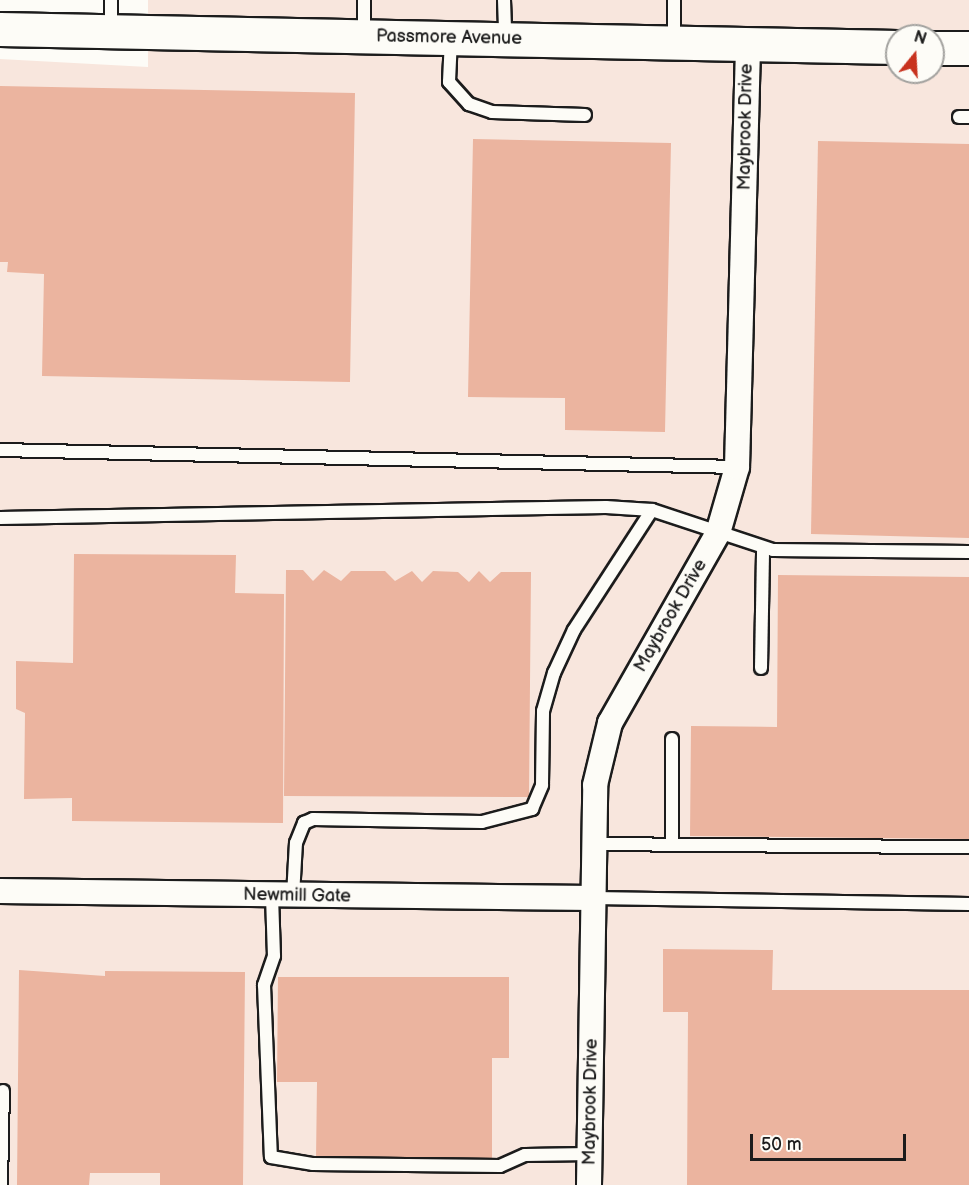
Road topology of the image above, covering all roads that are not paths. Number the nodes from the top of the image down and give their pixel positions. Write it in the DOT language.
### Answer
graph roads {
  1 [pos="364,0"];
  2 [pos="504,0"];
  3 [pos="674,0"];
  4 [pos="111,15"];
  5 [pos="0,29"];
  6 [pos="364,36"];
  7 [pos="451,38"];
  8 [pos="504,39"];
  9 [pos="674,43"];
  10 [pos="748,44"];
  11 [pos="885,47"];
  12 [pos="945,48"];
  13 [pos="969,48"];
  14 [pos="585,115"];
  15 [pos="0,450"];
  16 [pos="737,467"];
  17 [pos="652,510"];
  18 [pos="0,518"];
  19 [pos="718,533"];
  20 [pos="763,548"];
  21 [pos="969,552"];
  22 [pos="761,668"];
  23 [pos="672,739"];
  24 [pos="594,844"];
  25 [pos="672,844"];
  26 [pos="969,847"];
  27 [pos="0,891"];
  28 [pos="283,896"];
  29 [pos="594,898"];
  30 [pos="969,904"];
  31 [pos="3,1091"];
  32 [pos="590,1154"];
  33 [pos="2,1185"];
  34 [pos="590,1185"];
  1 -- 6 [label="lane"];
  2 -- 8 [label="lane"];
  3 -- 9 [label="lane"];
  4 -- 5 [label="street, Passmore Avenue"];
  4 -- 6 [label="street, Passmore Avenue"];
  6 -- 7 [label="street, Passmore Avenue"];
  7 -- 8 [label="street, Passmore Avenue"];
  7 -- 14 [label="lane"];
  8 -- 9 [label="street, Passmore Avenue"];
  9 -- 10 [label="street, Passmore Avenue"];
  10 -- 11 [label="street, Passmore Avenue"];
  10 -- 16 [label="street, Maybrook Drive"];
  12 -- 13 [label="street"];
  15 -- 16 [label="lane"];
  16 -- 19 [label="street, Maybrook Drive"];
  17 -- 18 [label="lane"];
  17 -- 19 [label="lane"];
  17 -- 28 [label="lane"];
  19 -- 20 [label="lane"];
  19 -- 24 [label="street, Maybrook Drive"];
  20 -- 21 [label="lane"];
  20 -- 22 [label="lane"];
  23 -- 25 [label="lane"];
  24 -- 25 [label="lane"];
  24 -- 29 [label="street, Maybrook Drive"];
  25 -- 26 [label="lane"];
  27 -- 28 [label="street, Newmill Gate"];
  28 -- 29 [label="street, Newmill Gate"];
  28 -- 32 [label="lane"];
  29 -- 30 [label="lane"];
  29 -- 32 [label="street, Maybrook Drive"];
  31 -- 33 [label="lane"];
  32 -- 34 [label="street, Maybrook Drive"];
}
